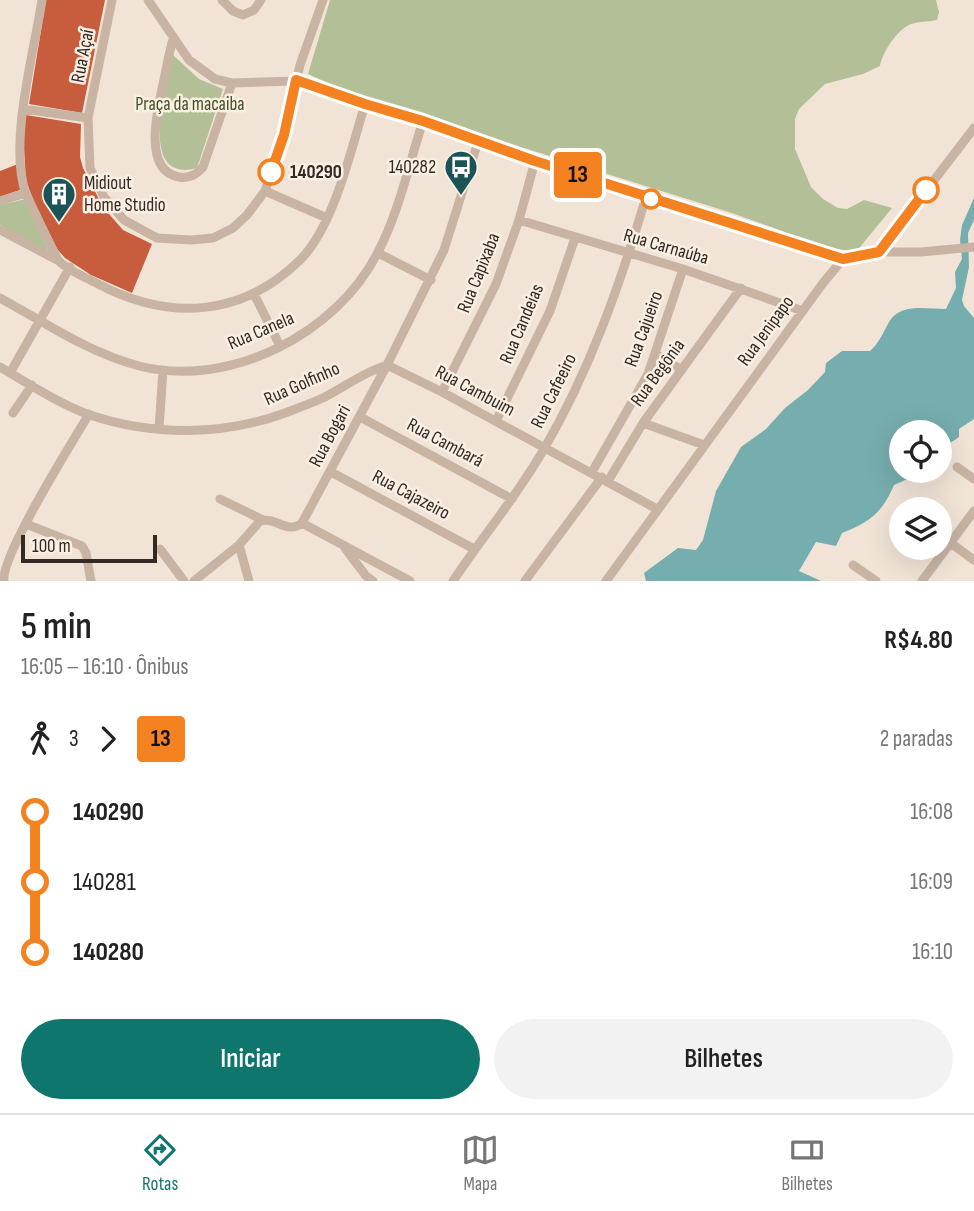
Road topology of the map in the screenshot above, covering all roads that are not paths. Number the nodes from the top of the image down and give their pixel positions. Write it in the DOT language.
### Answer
graph roads {
  1 [pos="42,0"];
  2 [pos="112,0"];
  3 [pos="148,0"];
  4 [pos="222,0"];
  5 [pos="261,0"];
  6 [pos="324,0"];
  7 [pos="173,38"];
  8 [pos="296,80"];
  9 [pos="232,83"];
  10 [pos="365,104"];
  11 [pos="23,109"];
  12 [pos="88,118"];
  13 [pos="423,121"];
  14 [pos="974,128"];
  15 [pos="478,142"];
  16 [pos="535,161"];
  17 [pos="265,191"];
  18 [pos="26,193"];
  19 [pos="646,197"];
  20 [pos="0,201"];
  21 [pos="327,218"];
  22 [pos="519,220"];
  23 [pos="0,230"];
  24 [pos="575,238"];
  25 [pos="974,247"];
  26 [pos="879,252"];
  27 [pos="378,253"];
  28 [pos="629,255"];
  29 [pos="843,259"];
  30 [pos="59,261"];
  31 [pos="70,267"];
  32 [pos="683,269"];
  33 [pos="431,280"];
  34 [pos="741,288"];
  35 [pos="254,294"];
  36 [pos="0,298"];
  37 [pos="803,311"];
  38 [pos="39,319"];
  39 [pos="280,346"];
  40 [pos="656,354"];
  41 [pos="387,365"];
  42 [pos="0,367"];
  43 [pos="163,370"];
  44 [pos="682,370"];
  45 [pos="10,373"];
  46 [pos="32,385"];
  47 [pos="442,392"];
  48 [pos="13,413"];
  49 [pos="89,414"];
  50 [pos="360,417"];
  51 [pos="496,421"];
  52 [pos="643,424"];
  53 [pos="159,429"];
  54 [pos="704,445"];
  55 [pos="545,448"];
  56 [pos="957,467"];
  57 [pos="331,472"];
  58 [pos="592,472"];
  59 [pos="605,479"];
  60 [pos="974,479"];
  61 [pos="220,499"];
  62 [pos="512,499"];
  63 [pos="657,509"];
  64 [pos="974,511"];
  65 [pos="259,522"];
  66 [pos="302,523"];
  67 [pos="26,524"];
  68 [pos="952,542"];
  69 [pos="952,544"];
  70 [pos="239,545"];
  71 [pos="344,546"];
  72 [pos="160,549"];
  73 [pos="474,549"];
  74 [pos="938,560"];
  75 [pos="974,560"];
  76 [pos="853,565"];
  77 [pos="4,581"];
  78 [pos="91,581"];
  79 [pos="184,581"];
  80 [pos="194,581"];
  81 [pos="250,581"];
  82 [pos="373,581"];
  83 [pos="410,581"];
  84 [pos="453,581"];
  85 [pos="525,581"];
  86 [pos="606,581"];
  87 [pos="876,581"];
  88 [pos="922,581"];
  1 -- 11 [label="street"];
  2 -- 12 [label="street, Rua Açaí"];
  3 -- 7 [label="street"];
  4 -- 5 [label="street"];
  6 -- 8 [label="street, Rua Açaí"];
  7 -- 9 [label="street"];
  7 -- 9 [label="street"];
  8 -- 9 [label="street"];
  8 -- 10 [label="street"];
  8 -- 17 [label="street, Rua Açaí"];
  10 -- 13 [label="street"];
  10 -- 21 [label="street"];
  11 -- 12 [label="street"];
  11 -- 18 [label="street"];
  12 -- 17 [label="street, Rua Açaí"];
  13 -- 15 [label="street"];
  13 -- 27 [label="street, Rua Canela"];
  14 -- 26 [label="street"];
  15 -- 16 [label="street"];
  15 -- 33 [label="street"];
  16 -- 19 [label="street"];
  16 -- 22 [label="street, Rua Capixaba"];
  17 -- 21 [label="street"];
  18 -- 20 [label="street"];
  18 -- 30 [label="street"];
  19 -- 28 [label="street, Rua Cafeeiro"];
  19 -- 29 [label="street"];
  21 -- 35 [label="street"];
  22 -- 24 [label="street, Rua Carnaúba"];
  22 -- 47 [label="street, Rua Capixaba"];
  23 -- 30 [label="street"];
  24 -- 28 [label="street, Rua Carnaúba"];
  24 -- 51 [label="street, Rua Candeias"];
  25 -- 26 [label="street"];
  26 -- 29 [label="street"];
  27 -- 33 [label="street"];
  27 -- 39 [label="street, Rua Canela"];
  28 -- 32 [label="street, Rua Carnaúba"];
  28 -- 55 [label="street, Rua Cafeeiro"];
  29 -- 37 [label="street, Rua Jenipapo"];
  30 -- 31 [label="street"];
  31 -- 35 [label="street"];
  31 -- 38 [label="street"];
  32 -- 34 [label="street, Rua Carnaúba"];
  32 -- 40 [label="street, Rua Cajueiro"];
  33 -- 41 [label="street"];
  34 -- 37 [label="street, Rua Carnaúba"];
  34 -- 44 [label="street, Rua Begônia"];
  35 -- 39 [label="street"];
  36 -- 38 [label="street, Rua Canela"];
  37 -- 54 [label="street, Rua Jenipapo"];
  38 -- 43 [label="street, Rua Canela"];
  38 -- 45 [label="street"];
  39 -- 43 [label="street, Rua Canela"];
  40 -- 44 [label="street"];
  40 -- 58 [label="street, Rua Cajueiro"];
  41 -- 47 [label="street, Rua Cambuim"];
  41 -- 50 [label="street, Rua Bogari"];
  41 -- 53 [label="street, Rua Golfinho"];
  42 -- 45 [label="street, Rua Golfinho"];
  43 -- 53 [label="street"];
  44 -- 52 [label="street, Rua Begônia"];
  45 -- 46 [label="street, Rua Golfinho"];
  46 -- 48 [label="street"];
  46 -- 49 [label="street, Rua Golfinho"];
  47 -- 51 [label="street, Rua Cambuim"];
  49 -- 53 [label="street, Rua Golfinho"];
  49 -- 67 [label="street"];
  50 -- 57 [label="street, Rua Bogari"];
  50 -- 62 [label="street, Rua Cambará"];
  51 -- 55 [label="street, Rua Cambuim"];
  52 -- 54 [label="street"];
  52 -- 59 [label="street, Rua Begônia"];
  54 -- 63 [label="street, Rua Jenipapo"];
  55 -- 58 [label="street, Rua Cambuim"];
  55 -- 62 [label="street, Rua Cafeeiro"];
  56 -- 60 [label="street"];
  57 -- 66 [label="street, Rua Bogari"];
  57 -- 73 [label="street, Rua Cajazeiro"];
  58 -- 59 [label="street, Rua Cambuim"];
  59 -- 63 [label="street, Rua Cambuim"];
  59 -- 85 [label="street"];
  61 -- 65 [label="street"];
  62 -- 73 [label="street, Rua Cafeeiro"];
  63 -- 86 [label="street, Rua Jenipapo"];
  64 -- 68 [label="street"];
  65 -- 66 [label="street"];
  65 -- 70 [label="street"];
  66 -- 71 [label="street"];
  67 -- 77 [label="street"];
  67 -- 78 [label="street"];
  69 -- 75 [label="street"];
  70 -- 80 [label="street"];
  70 -- 81 [label="street"];
  71 -- 82 [label="street"];
  71 -- 83 [label="street"];
  72 -- 79 [label="street"];
  73 -- 84 [label="street, Rua Cafeeiro"];
  74 -- 88 [label="street"];
  76 -- 87 [label="street"];
}
